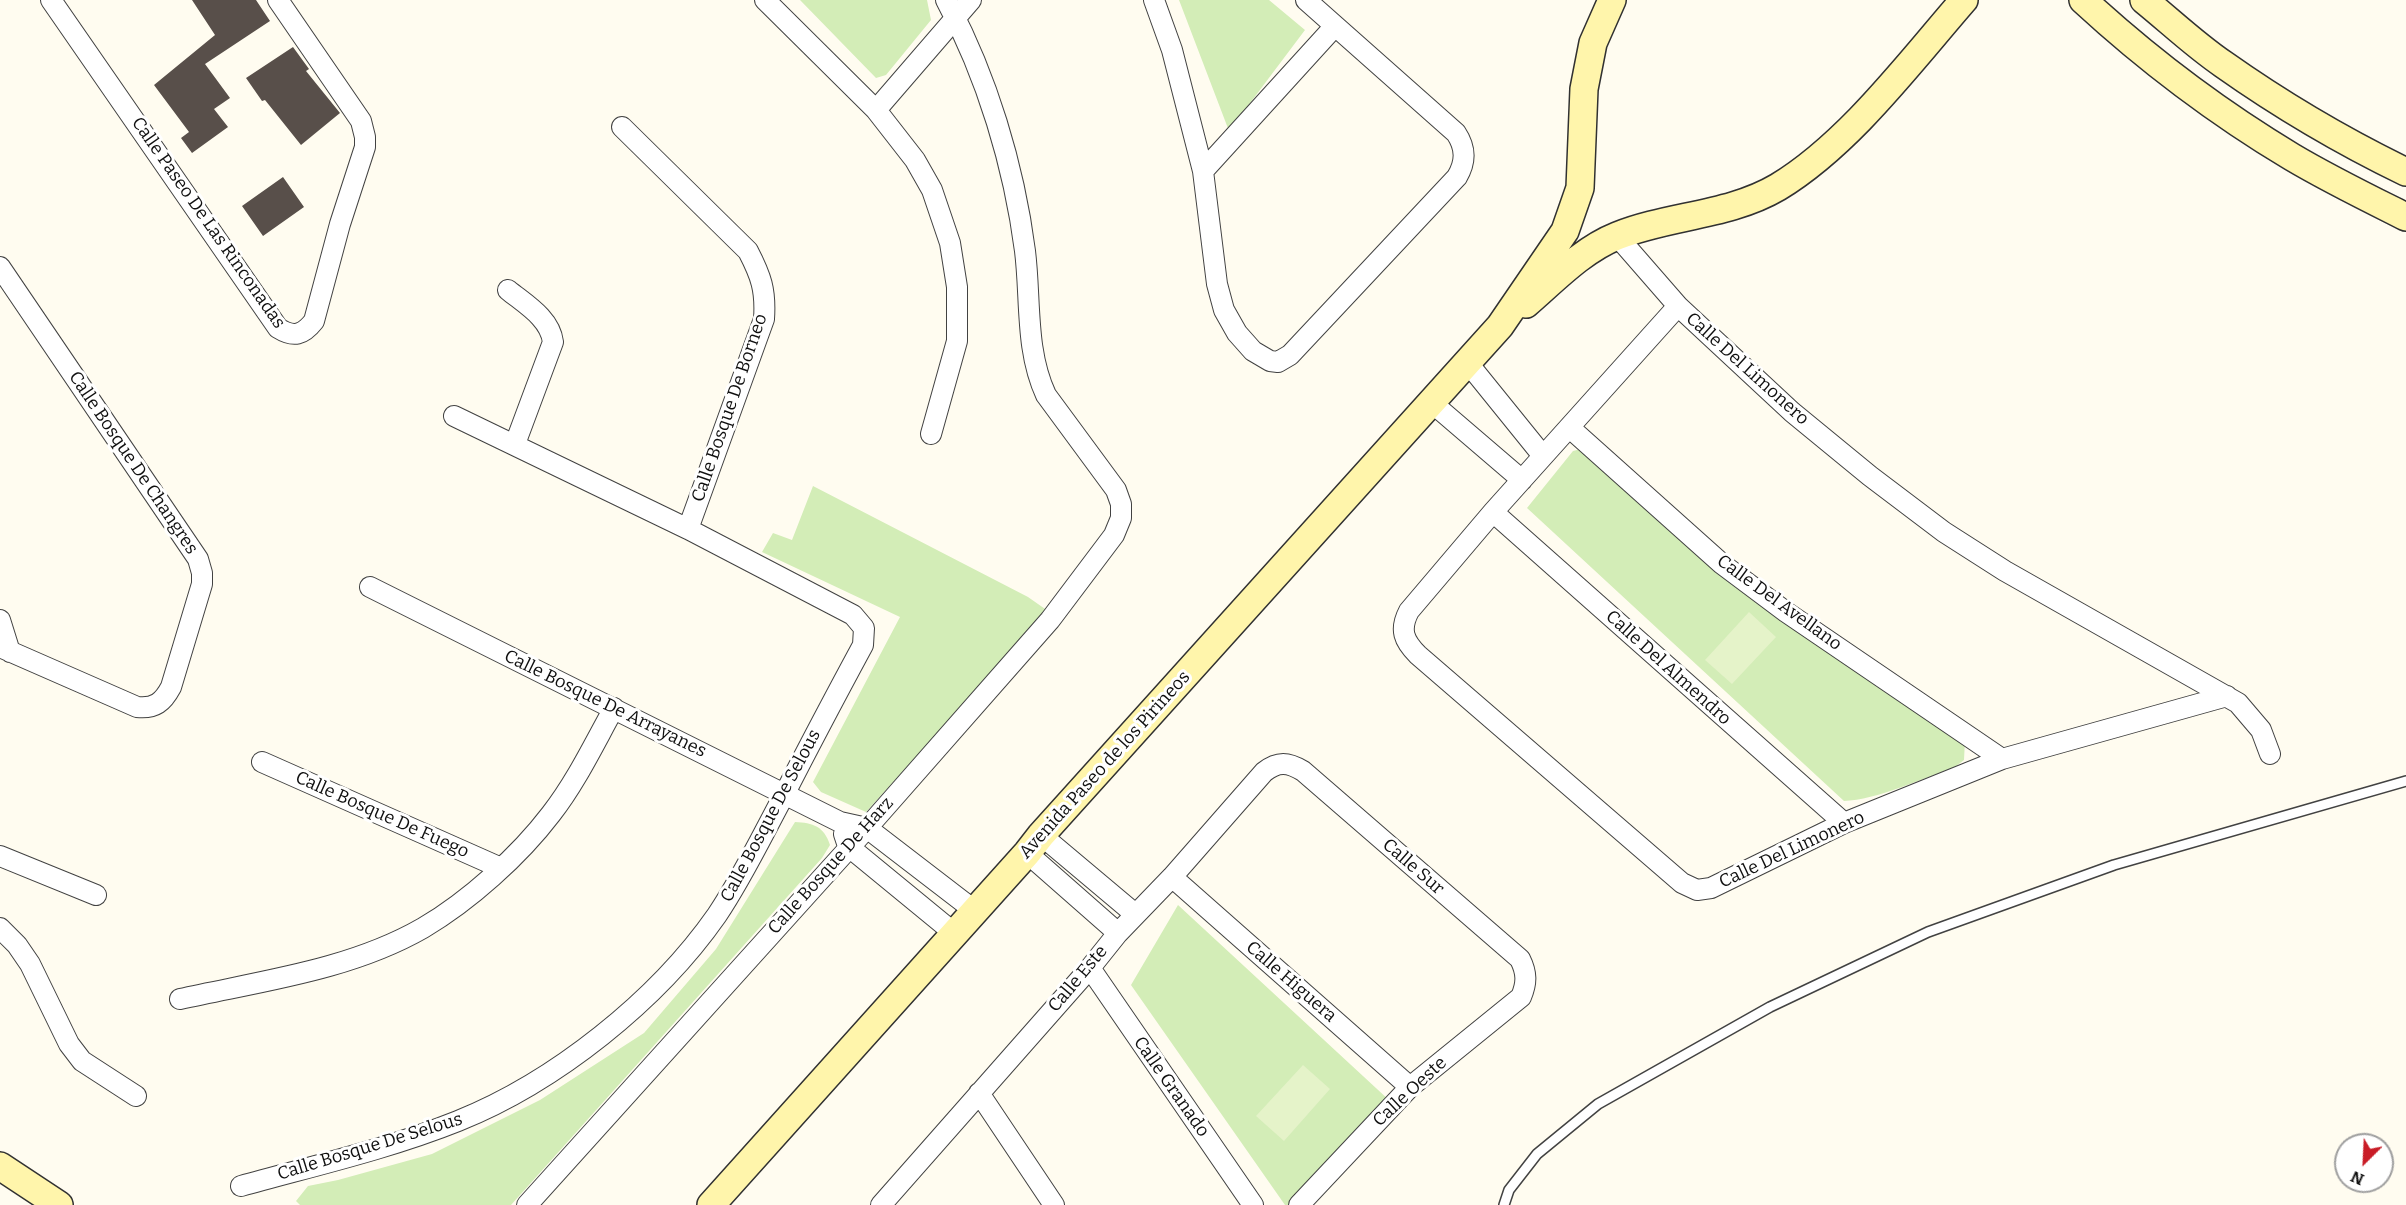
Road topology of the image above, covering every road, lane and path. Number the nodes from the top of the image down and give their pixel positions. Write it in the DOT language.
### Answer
graph roads {
  1 [pos="51,0"];
  2 [pos="278,0"];
  3 [pos="765,0"];
  4 [pos="970,0"];
  5 [pos="1154,0"];
  6 [pos="1306,0"];
  7 [pos="1612,0"];
  8 [pos="1964,0"];
  9 [pos="2082,0"];
  10 [pos="2144,0"];
  11 [pos="951,8"];
  12 [pos="1335,26"];
  13 [pos="876,110"];
  14 [pos="622,127"];
  15 [pos="1203,171"];
  16 [pos="2406,172"];
  17 [pos="2406,217"];
  18 [pos="1617,236"];
  19 [pos="0,267"];
  20 [pos="508,290"];
  21 [pos="1678,306"];
  22 [pos="1500,326"];
  23 [pos="1467,362"];
  24 [pos="1431,402"];
  25 [pos="454,416"];
  26 [pos="1570,428"];
  27 [pos="932,434"];
  28 [pos="515,444"];
  29 [pos="1543,456"];
  30 [pos="1522,480"];
  31 [pos="1493,512"];
  32 [pos="688,529"];
  33 [pos="370,587"];
  34 [pos="0,620"];
  35 [pos="5,650"];
  36 [pos="2227,696"];
  37 [pos="614,708"];
  38 [pos="2270,754"];
  39 [pos="2002,759"];
  40 [pos="262,762"];
  41 [pos="1283,763"];
  42 [pos="2406,781"];
  43 [pos="784,793"];
  44 [pos="840,822"];
  45 [pos="1844,823"];
  46 [pos="867,828"];
  47 [pos="1034,844"];
  48 [pos="848,846"];
  49 [pos="0,856"];
  50 [pos="501,867"];
  51 [pos="1172,877"];
  52 [pos="96,895"];
  53 [pos="975,911"];
  54 [pos="1135,914"];
  55 [pos="0,928"];
  56 [pos="954,933"];
  57 [pos="1118,933"];
  58 [pos="1090,968"];
  59 [pos="1526,985"];
  60 [pos="180,999"];
  61 [pos="1410,1087"];
  62 [pos="979,1093"];
  63 [pos="136,1096"];
  64 [pos="0,1166"];
  65 [pos="241,1186"];
  66 [pos="59,1205"];
  67 [pos="527,1205"];
  68 [pos="711,1205"];
  69 [pos="881,1205"];
  70 [pos="1054,1205"];
  71 [pos="1253,1205"];
  72 [pos="1299,1205"];
  73 [pos="1504,1205"];
  1 -- 2 [label="street, Calle Paseo De Las Rinconadas"];
  3 -- 13 [label="street"];
  4 -- 11 [label="street"];
  5 -- 15 [label="street"];
  6 -- 12 [label="street"];
  7 -- 22 [label="street"];
  8 -- 18 [label="street"];
  9 -- 17 [label="street"];
  10 -- 16 [label="street"];
  11 -- 13 [label="street"];
  11 -- 46 [label="street, Calle Bosque De Harz"];
  12 -- 15 [label="street"];
  12 -- 15 [label="street"];
  13 -- 27 [label="street"];
  14 -- 32 [label="street, Calle Bosque De Borneo"];
  18 -- 21 [label="street, Calle Del Limonero"];
  18 -- 22 [label="street"];
  19 -- 35 [label="street, Calle Bosque De Changres"];
  20 -- 28 [label="street"];
  21 -- 26 [label="street"];
  21 -- 36 [label="street, Calle Del Limonero"];
  22 -- 23 [label="street, Avenida Paseo de los Pirineos"];
  23 -- 24 [label="street, Avenida Paseo de los Pirineos"];
  23 -- 29 [label="street"];
  24 -- 30 [label="street"];
  24 -- 47 [label="street, Avenida Paseo de los Pirineos"];
  25 -- 28 [label="street, Calle Bosque De Selous"];
  26 -- 29 [label="street"];
  26 -- 39 [label="street, Calle Del Avellano"];
  28 -- 32 [label="street, Calle Bosque De Selous"];
  29 -- 30 [label="street"];
  30 -- 31 [label="street"];
  31 -- 45 [label="street, Calle Del Almendro"];
  31 -- 45 [label="street, Calle Del Limonero"];
  32 -- 43 [label="street, Calle Bosque De Selous"];
  33 -- 37 [label="street, Calle Bosque De Arrayanes"];
  34 -- 35 [label="street"];
  36 -- 38 [label="street, Calle Del Limonero"];
  36 -- 39 [label="street, Calle Del Limonero"];
  37 -- 43 [label="street, Calle Bosque De Arrayanes"];
  37 -- 50 [label="street"];
  39 -- 45 [label="street, Calle Del Limonero"];
  40 -- 50 [label="street, Calle Bosque De Fuego"];
  41 -- 51 [label="street, Calle Este"];
  41 -- 59 [label="street, Calle Sur"];
  42 -- 73 [label="lane"];
  43 -- 44 [label="street, Calle Bosque De Arrayanes"];
  43 -- 65 [label="street, Calle Bosque De Selous"];
  44 -- 46 [label="street, Calle Bosque De Arrayanes"];
  44 -- 48 [label="street"];
  46 -- 48 [label="street, Calle Bosque De Harz"];
  46 -- 53 [label="street, Calle Bosque De Arrayanes"];
  47 -- 53 [label="street, Avenida Paseo de los Pirineos"];
  47 -- 54 [label="street"];
  47 -- 57 [label="street"];
  48 -- 56 [label="street"];
  48 -- 67 [label="street, Calle Bosque De Harz"];
  49 -- 52 [label="street"];
  50 -- 60 [label="street"];
  51 -- 54 [label="street, Calle Este"];
  51 -- 61 [label="street, Calle Higuera"];
  53 -- 56 [label="street, Avenida Paseo de los Pirineos"];
  54 -- 57 [label="street, Calle Este"];
  55 -- 63 [label="street"];
  56 -- 68 [label="street, Avenida Paseo de los Pirineos"];
  57 -- 58 [label="street, Calle Este"];
  58 -- 62 [label="street, Calle Este"];
  58 -- 71 [label="street, Calle Granado"];
  59 -- 61 [label="street, Calle Oeste"];
  61 -- 72 [label="street, Calle Oeste"];
  62 -- 69 [label="street, Calle Este"];
  62 -- 70 [label="street"];
  64 -- 66 [label="street"];
}
